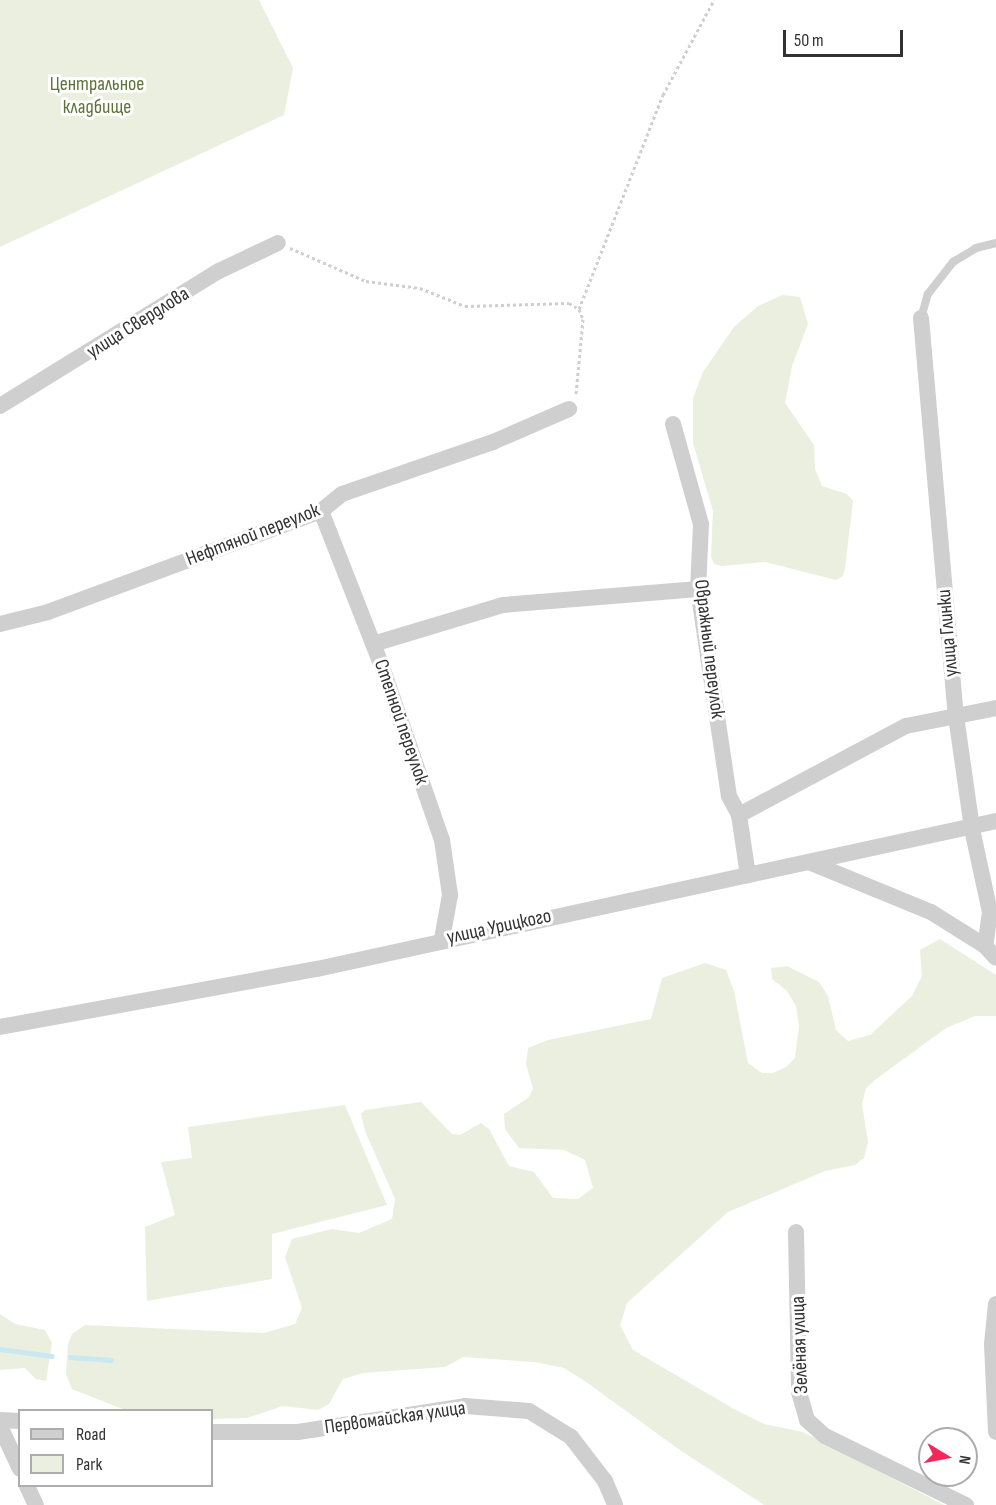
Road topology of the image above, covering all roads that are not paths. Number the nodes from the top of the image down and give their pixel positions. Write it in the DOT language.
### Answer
graph roads {
  1 [pos="278,243"];
  2 [pos="996,243"];
  3 [pos="921,318"];
  4 [pos="0,406"];
  5 [pos="569,409"];
  6 [pos="674,424"];
  7 [pos="321,512"];
  8 [pos="698,589"];
  9 [pos="0,624"];
  10 [pos="373,644"];
  11 [pos="996,708"];
  12 [pos="956,716"];
  13 [pos="739,815"];
  14 [pos="996,821"];
  15 [pos="972,829"];
  16 [pos="809,862"];
  17 [pos="748,875"];
  18 [pos="442,939"];
  19 [pos="991,952"];
  20 [pos="0,1027"];
  21 [pos="796,1232"];
  22 [pos="996,1304"];
  23 [pos="0,1420"];
  24 [pos="18,1420"];
  25 [pos="0,1426"];
  26 [pos="213,1432"];
  27 [pos="996,1432"];
  28 [pos="18,1465"];
  29 [pos="28,1487"];
  30 [pos="36,1505"];
  31 [pos="615,1505"];
  32 [pos="966,1505"];
  1 -- 4 [label="street, улица Свердлова"];
  2 -- 3 [label="lane"];
  3 -- 12 [label="street, улица Глинки"];
  5 -- 7 [label="street, Нефтяной переулок"];
  6 -- 8 [label="street, Овражный переулок"];
  7 -- 9 [label="street, Нефтяной переулок"];
  7 -- 10 [label="street, Степной переулок"];
  8 -- 10 [label="street"];
  8 -- 13 [label="street, Овражный переулок"];
  10 -- 18 [label="street, Степной переулок"];
  11 -- 12 [label="street"];
  12 -- 13 [label="street"];
  12 -- 15 [label="street, улица Глинки"];
  13 -- 17 [label="street, Овражный переулок"];
  14 -- 15 [label="street, улица Урицкого"];
  15 -- 16 [label="street, улица Урицкого"];
  15 -- 19 [label="street, улица Глинки"];
  16 -- 17 [label="street, улица Урицкого"];
  16 -- 19 [label="street"];
  17 -- 18 [label="street, улица Урицкого"];
  18 -- 20 [label="street, улица Урицкого"];
  21 -- 32 [label="street, Зелёная улица"];
  22 -- 27 [label="street"];
  23 -- 24 [label="street"];
  25 -- 28 [label="street"];
  26 -- 31 [label="street, Первомайская улица"];
  29 -- 30 [label="street"];
}
